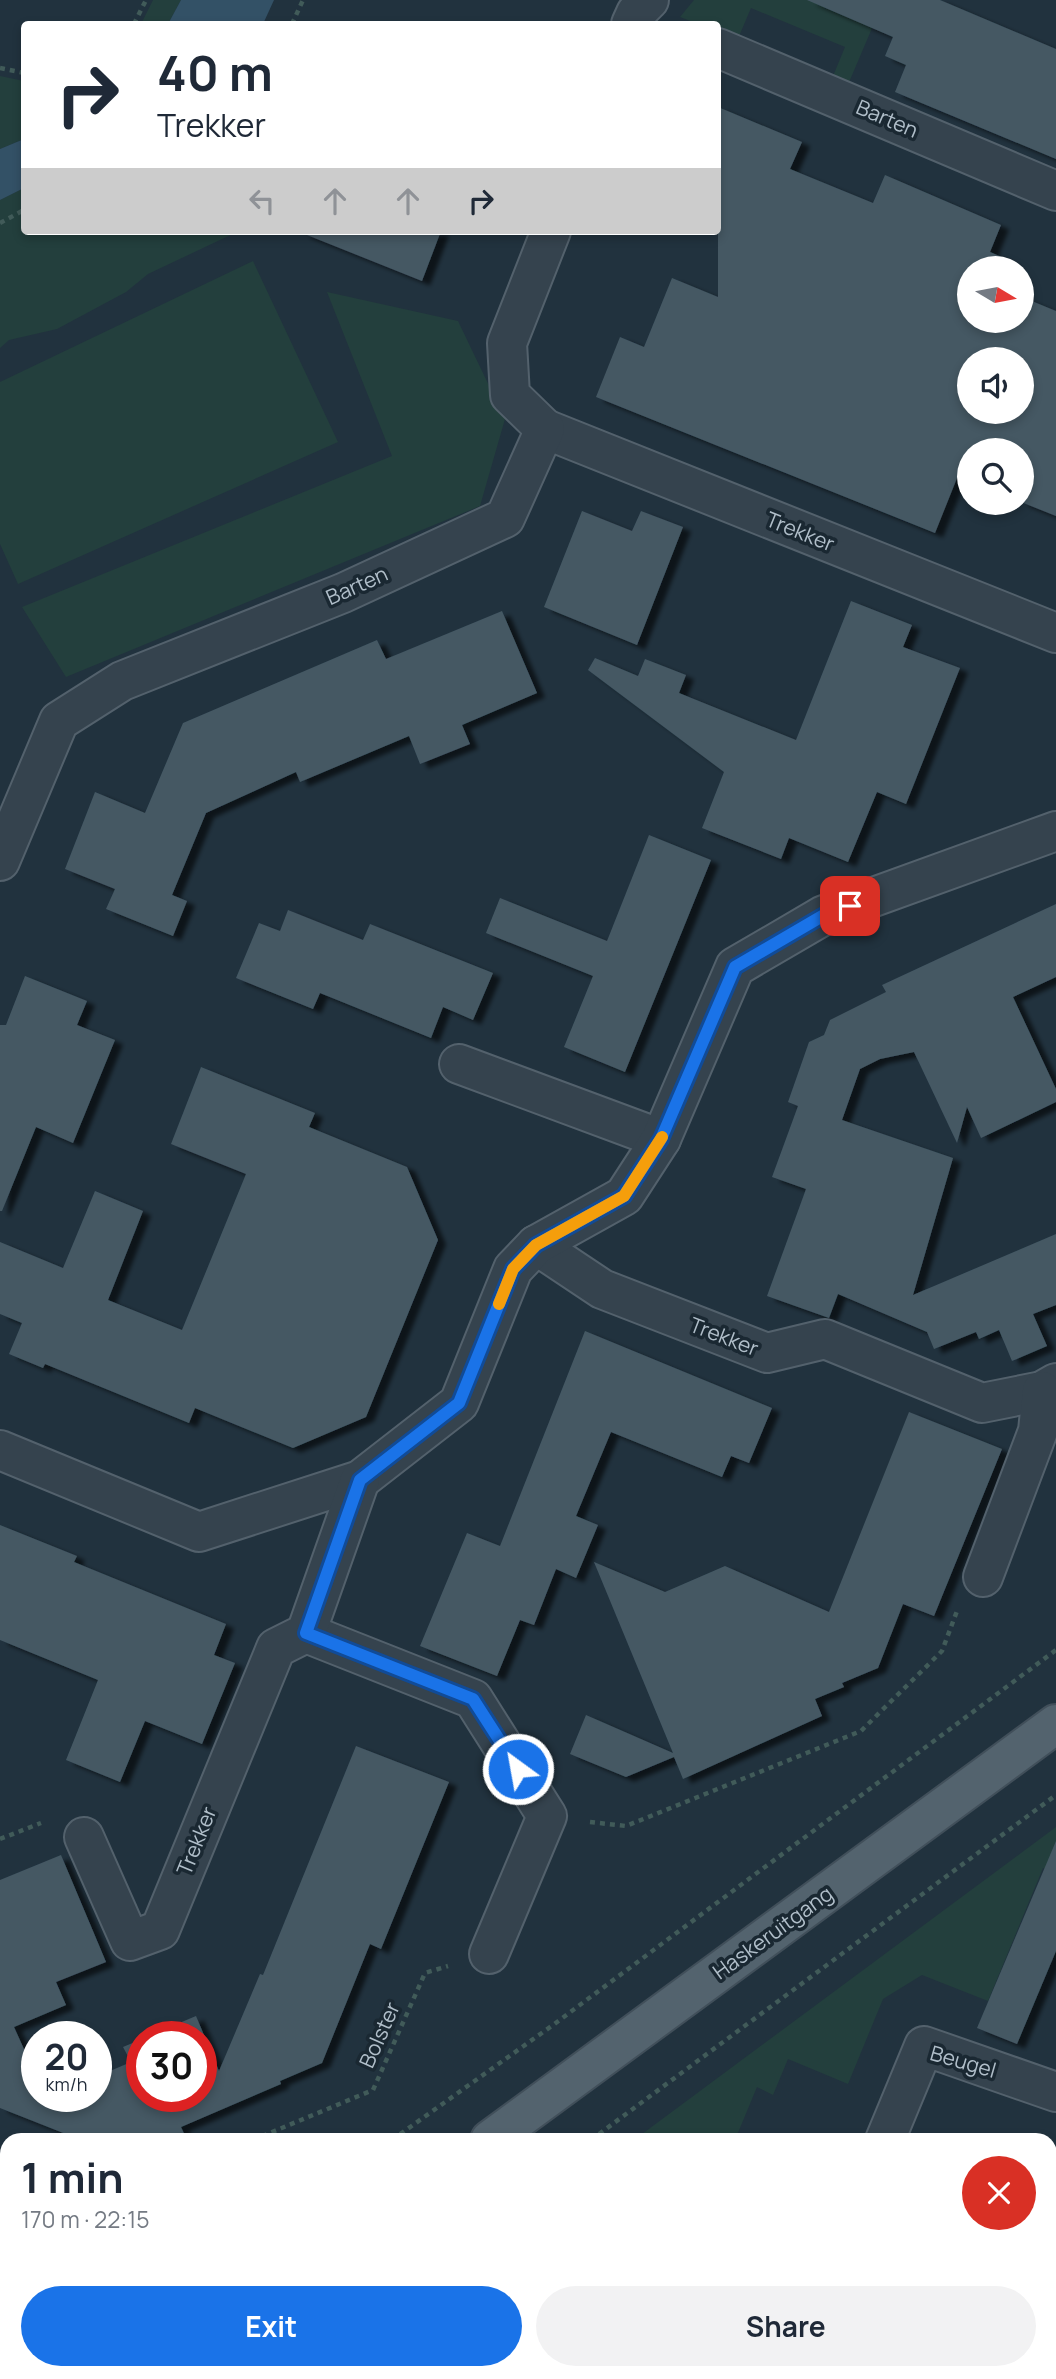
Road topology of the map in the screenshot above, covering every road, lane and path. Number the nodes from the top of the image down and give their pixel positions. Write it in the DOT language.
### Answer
graph roads {
  1 [pos="146,0"];
  2 [pos="303,0"];
  3 [pos="136,21"];
  4 [pos="293,21"];
  5 [pos="721,49"];
  6 [pos="0,68"];
  7 [pos="21,72"];
  8 [pos="1056,191"];
  9 [pos="21,212"];
  10 [pos="0,223"];
  11 [pos="549,235"];
  12 [pos="545,429"];
  13 [pos="1056,633"];
  14 [pos="1056,831"];
  15 [pos="0,861"];
  16 [pos="459,1064"];
  17 [pos="661,1139"];
  18 [pos="536,1245"];
  19 [pos="1049,1387"];
  20 [pos="0,1450"];
  21 [pos="360,1480"];
  22 [pos="983,1577"];
  23 [pos="306,1633"];
  24 [pos="1056,1650"];
  25 [pos="1056,1724"];
  26 [pos="1056,1795"];
  27 [pos="547,1816"];
  28 [pos="84,1837"];
  29 [pos="489,1954"];
  30 [pos="1056,2092"];
  31 [pos="270,2133"];
  32 [pos="402,2133"];
  33 [pos="500,2133"];
  34 [pos="600,2133"];
  35 [pos="888,2133"];
  1 -- 3 [label="path"];
  2 -- 4 [label="path"];
  5 -- 8 [label="street, Barten"];
  6 -- 7 [label="path"];
  9 -- 10 [label="path"];
  11 -- 12 [label="street"];
  12 -- 13 [label="street, Trekker"];
  12 -- 15 [label="street, Barten"];
  14 -- 17 [label="street"];
  16 -- 17 [label="street"];
  17 -- 18 [label="street"];
  18 -- 19 [label="street, Trekker"];
  18 -- 21 [label="street"];
  19 -- 22 [label="street, Trekker"];
  20 -- 21 [label="street"];
  21 -- 23 [label="street"];
  22 -- 27 [label="path"];
  23 -- 27 [label="street"];
  23 -- 28 [label="street, Trekker"];
  24 -- 32 [label="path"];
  25 -- 33 [label="main road, Haskeruitgang"];
  26 -- 34 [label="path"];
  27 -- 29 [label="street"];
  29 -- 31 [label="path, Bolster"];
  30 -- 35 [label="street, Beugel"];
}
